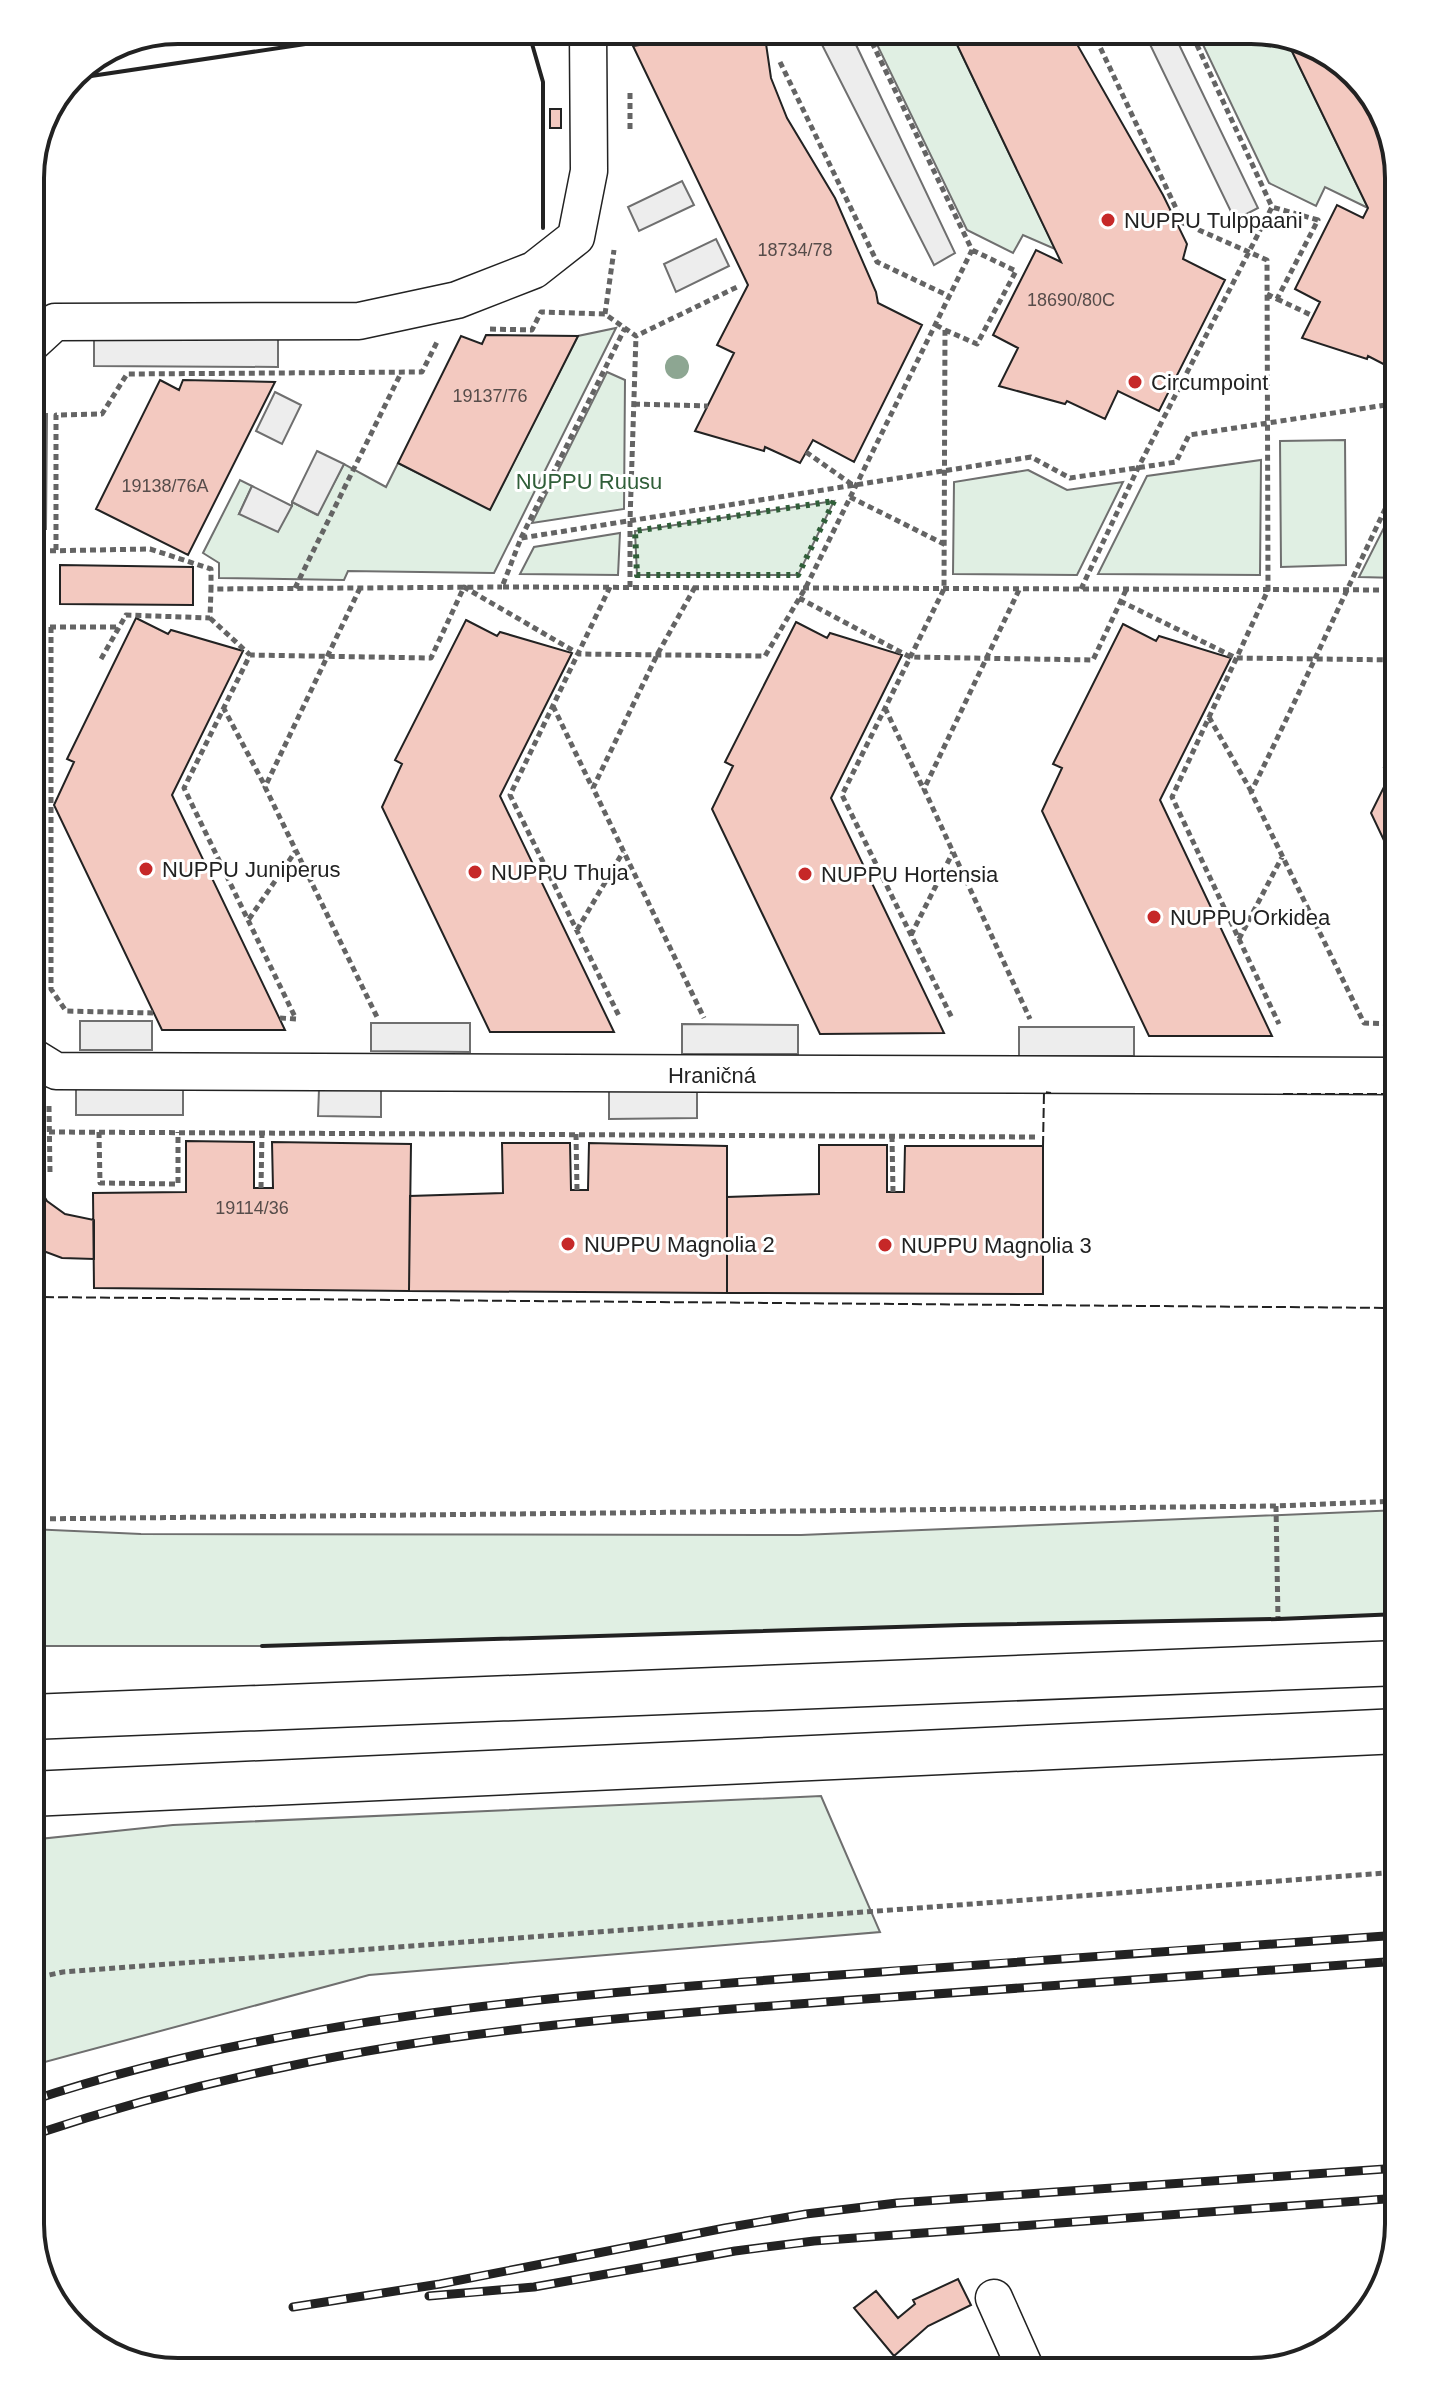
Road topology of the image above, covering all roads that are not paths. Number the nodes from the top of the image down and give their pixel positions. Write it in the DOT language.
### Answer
graph roads {
  1 [pos="588,44"];
  2 [pos="44,332"];
  3 [pos="44,1064"];
  4 [pos="1385,1076"];
  5 [pos="1385,1664"];
  6 [pos="44,1716"];
  7 [pos="1385,1732"];
  8 [pos="44,1793"];
  9 [pos="994,2298"];
  10 [pos="1021,2358"];
  1 -- 2 [label="street"];
  3 -- 4 [label="street, Hraničná"];
  5 -- 6 [label="highway"];
  7 -- 8 [label="highway"];
  9 -- 10 [label="street"];
}
